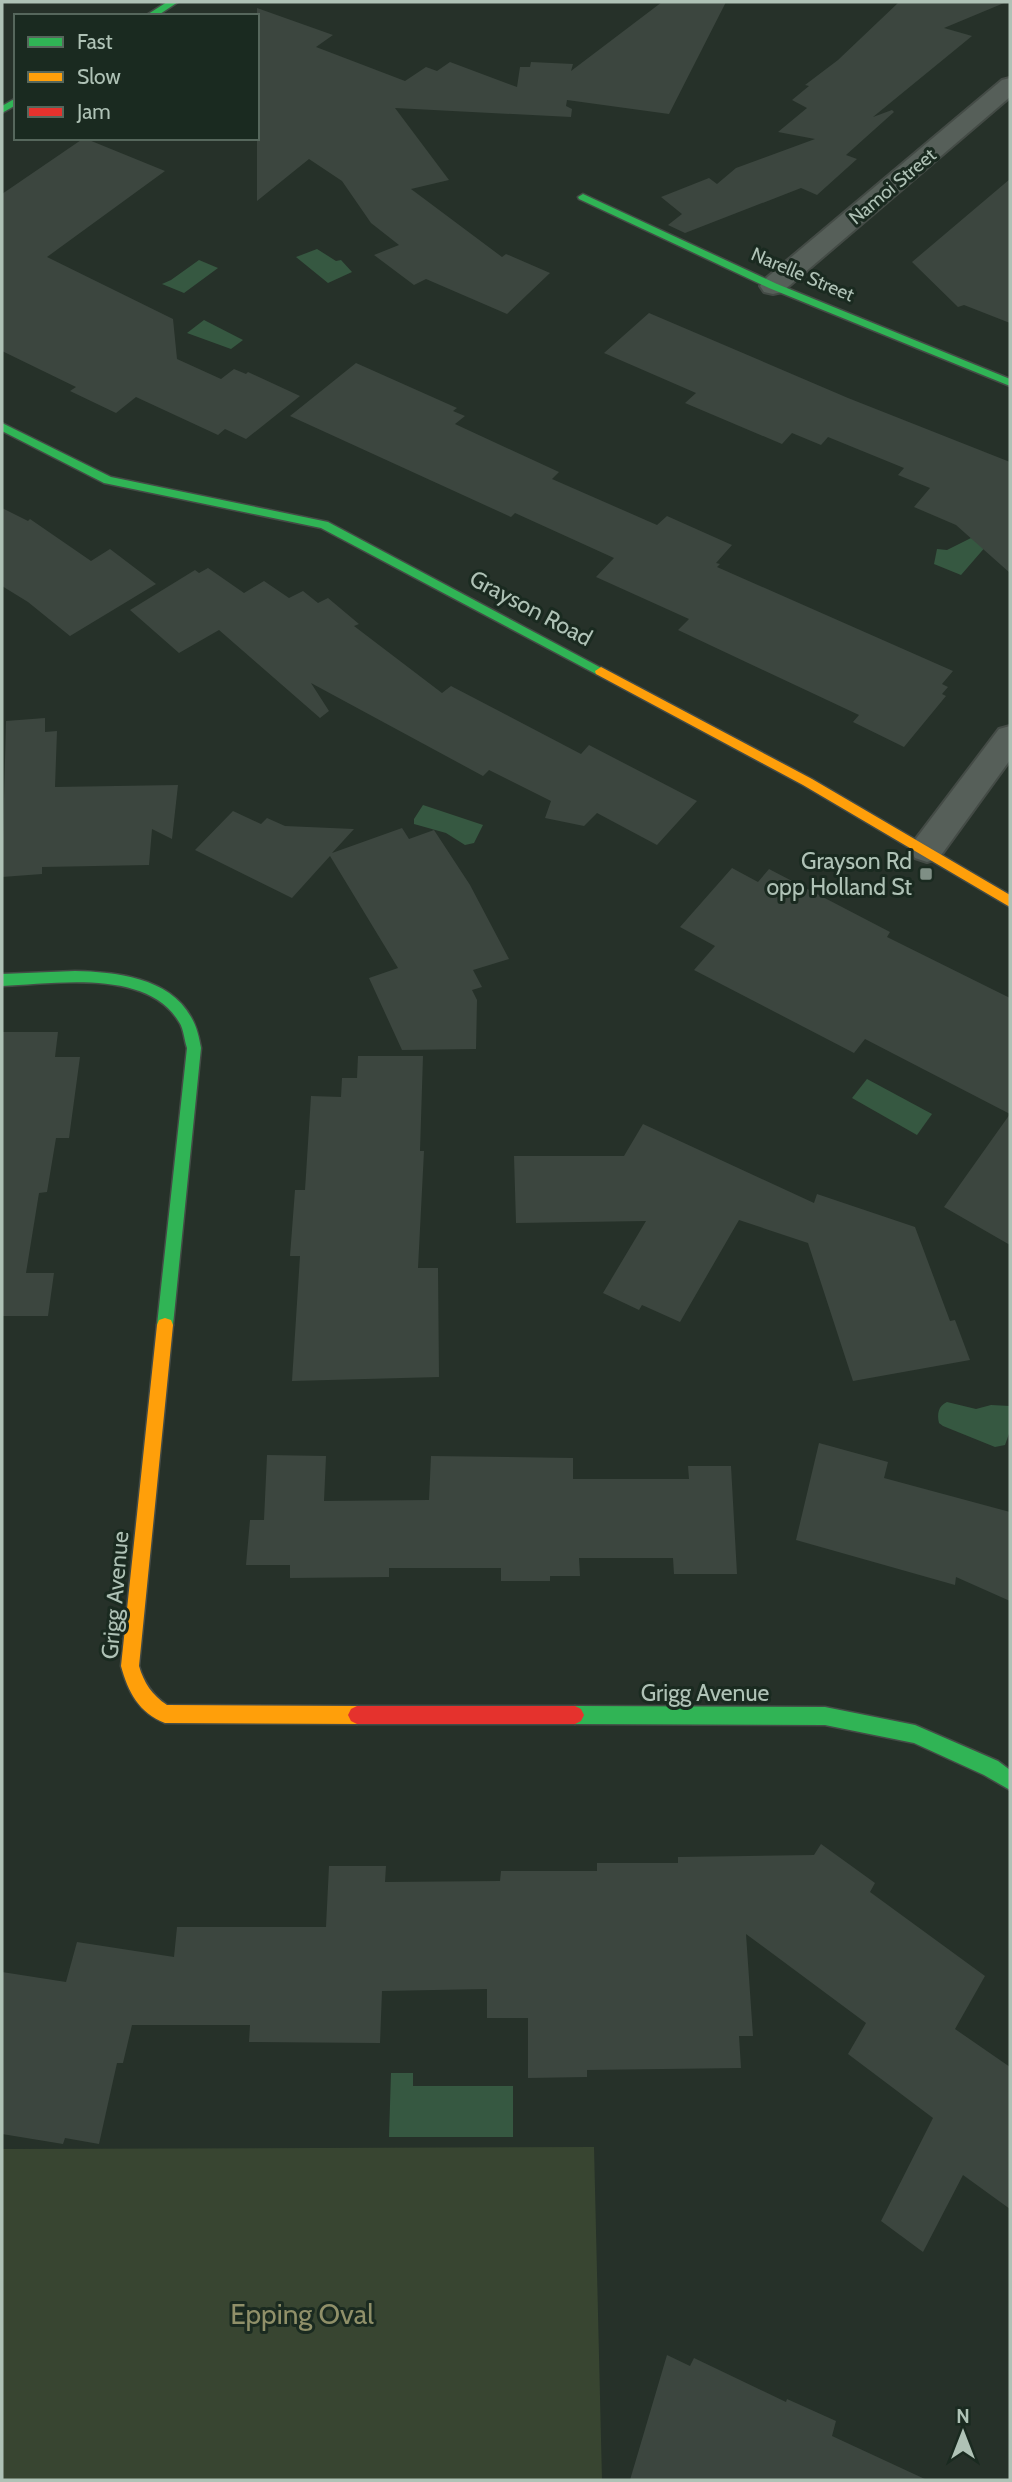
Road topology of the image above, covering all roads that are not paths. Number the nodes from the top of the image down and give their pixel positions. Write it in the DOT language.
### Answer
graph roads {
  1 [pos="173,2"];
  2 [pos="153,14"];
  3 [pos="1010,85"];
  4 [pos="583,197"];
  5 [pos="773,286"];
  6 [pos="1010,383"];
  7 [pos="2,427"];
  8 [pos="1010,737"];
  9 [pos="927,849"];
  10 [pos="1010,902"];
  11 [pos="2,980"];
  12 [pos="1010,1781"];
  1 -- 2 [label="street"];
  3 -- 5 [label="street, Namoi Street"];
  4 -- 5 [label="street, Narelle Street"];
  5 -- 6 [label="street, Narelle Street"];
  7 -- 9 [label="street, Grayson Road"];
  8 -- 9 [label="street"];
  9 -- 10 [label="street, Grayson Road"];
  11 -- 12 [label="street, Grigg Avenue"];
}
